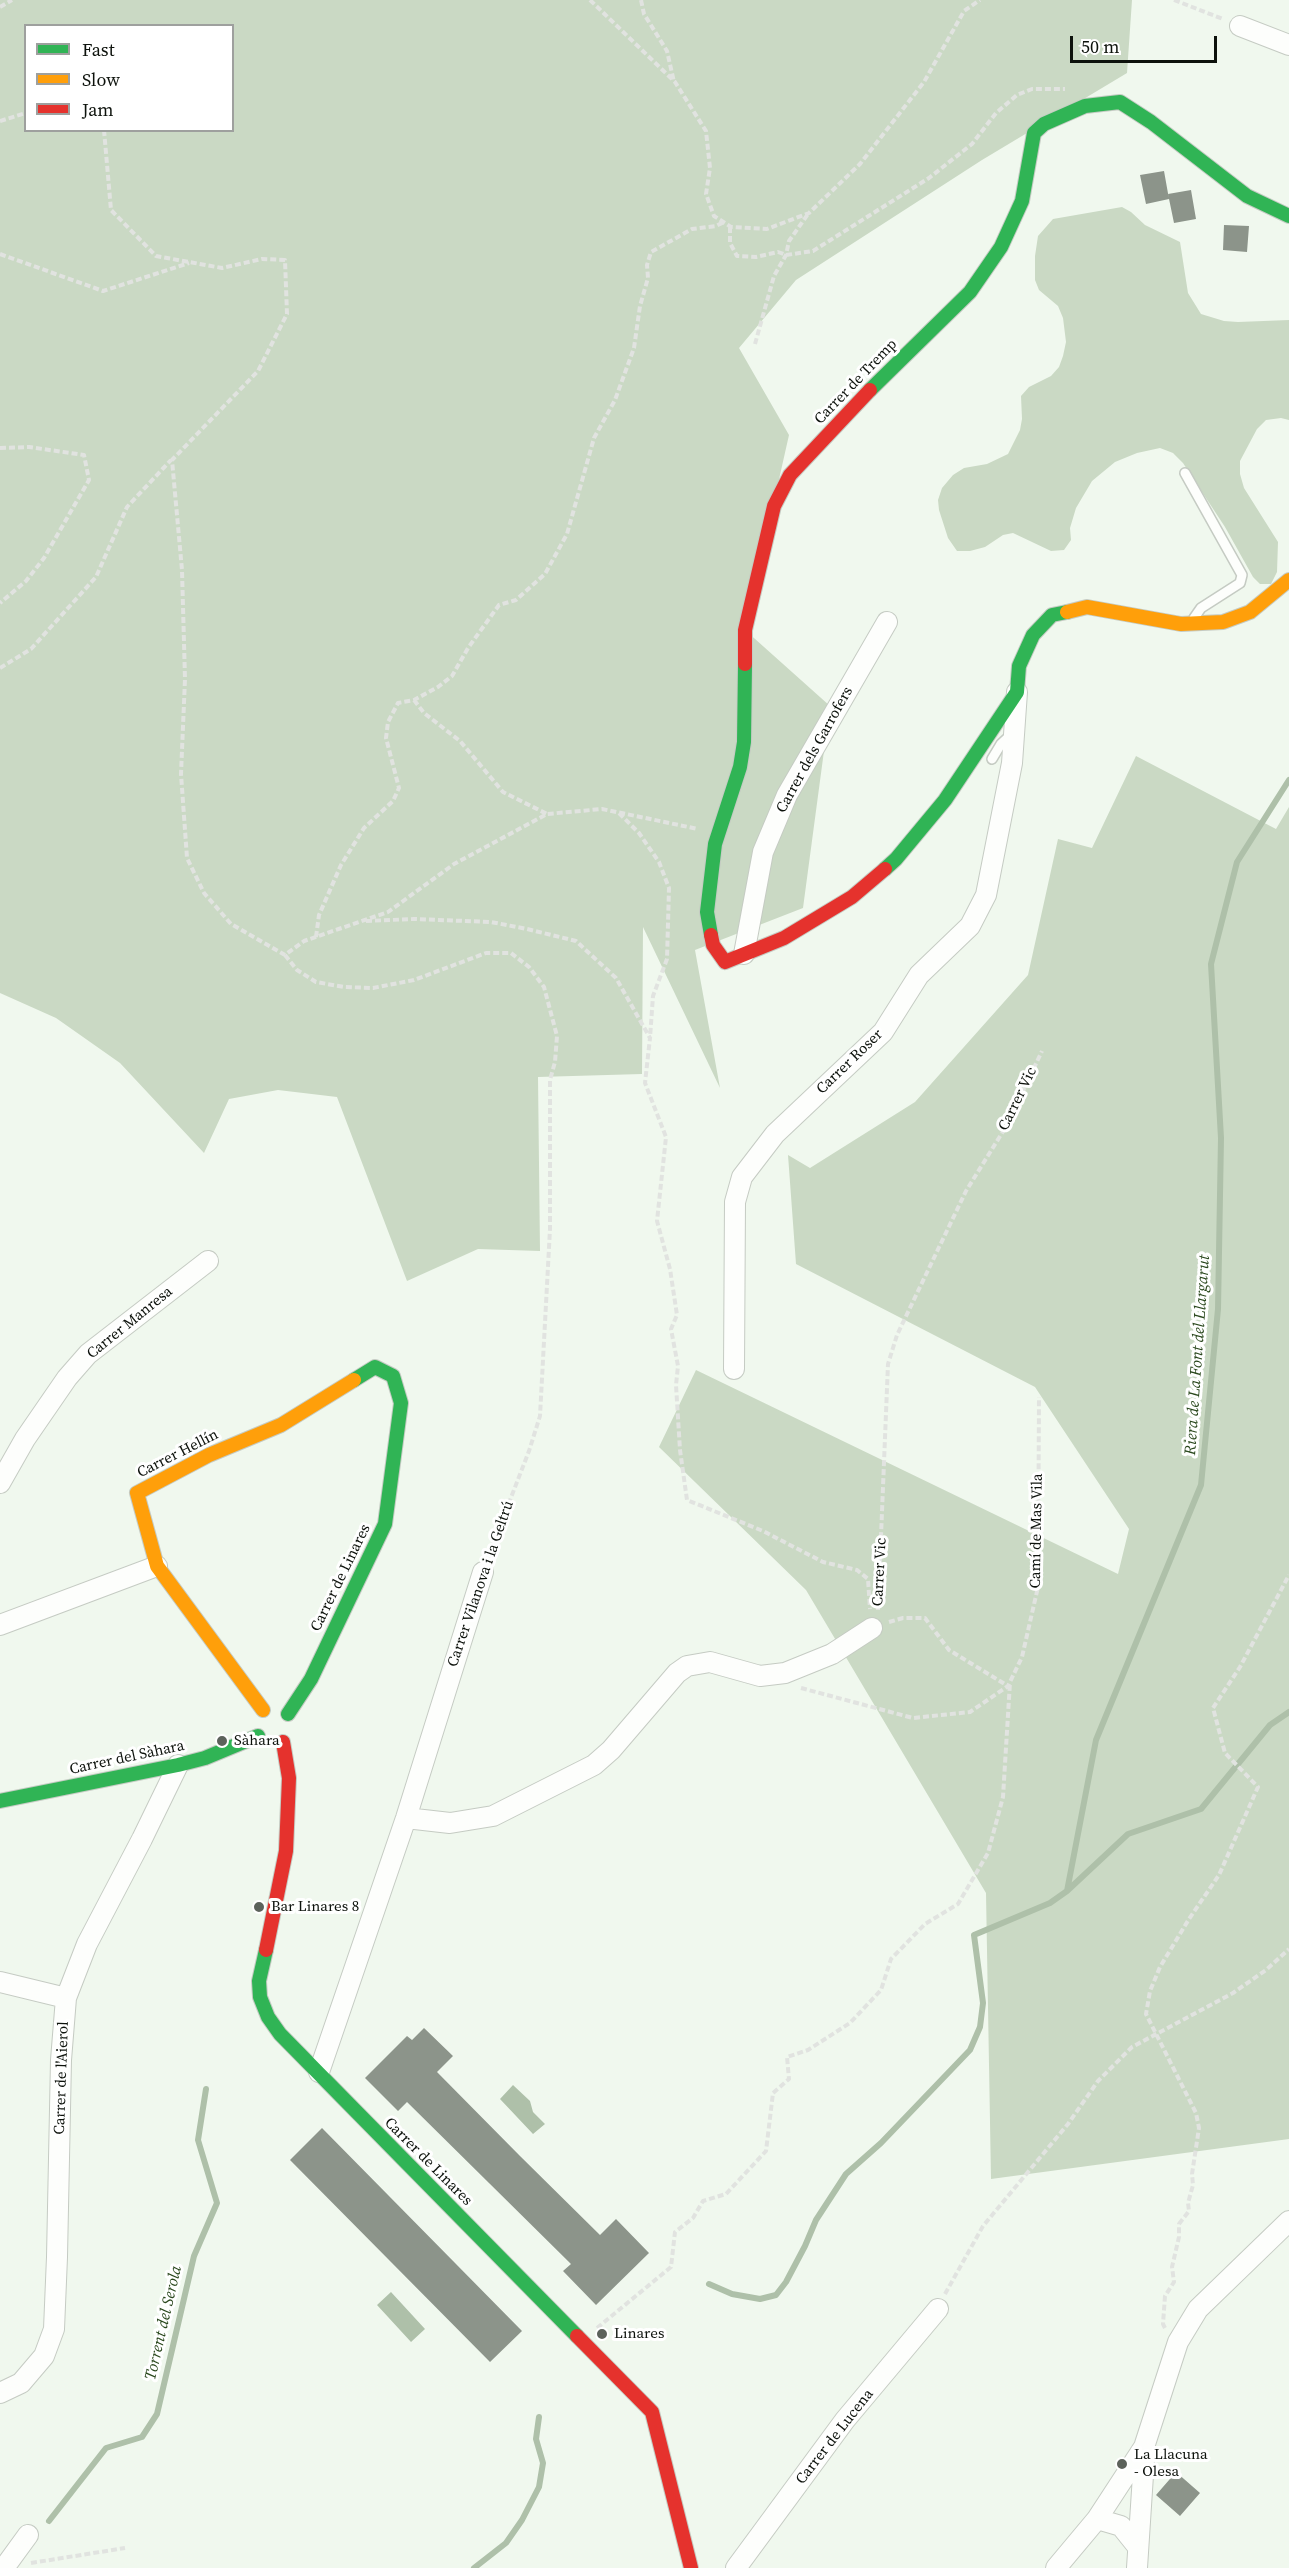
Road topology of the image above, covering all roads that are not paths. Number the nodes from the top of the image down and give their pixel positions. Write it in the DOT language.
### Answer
graph roads {
  1 [pos="1240,26"];
  2 [pos="1289,45"];
  3 [pos="1289,216"];
  4 [pos="1185,473"];
  5 [pos="1289,580"];
  6 [pos="887,622"];
  7 [pos="1189,624"];
  8 [pos="1017,692"];
  9 [pos="1014,731"];
  10 [pos="992,759"];
  11 [pos="744,954"];
  12 [pos="208,1261"];
  13 [pos="734,1369"];
  14 [pos="393,1376"];
  15 [pos="0,1483"];
  16 [pos="158,1566"];
  17 [pos="483,1572"];
  18 [pos="0,1626"];
  19 [pos="872,1628"];
  20 [pos="263,1710"];
  21 [pos="288,1714"];
  22 [pos="258,1736"];
  23 [pos="283,1742"];
  24 [pos="178,1765"];
  25 [pos="0,1801"];
  26 [pos="405,1818"];
  27 [pos="0,1982"];
  28 [pos="66,1998"];
  29 [pos="319,2072"];
  30 [pos="1289,2221"];
  31 [pos="938,2309"];
  32 [pos="0,2393"];
  33 [pos="1145,2444"];
  34 [pos="1097,2519"];
  35 [pos="28,2535"];
  36 [pos="1137,2546"];
  37 [pos="12,2566"];
  38 [pos="691,2568"];
  39 [pos="736,2568"];
  40 [pos="1056,2568"];
  41 [pos="1137,2568"];
  1 -- 2 [label="street"];
  3 -- 11 [label="street, Carrer de Tremp"];
  4 -- 7 [label="lane"];
  5 -- 7 [label="street"];
  6 -- 11 [label="street, Carrer dels Garrofers"];
  7 -- 8 [label="street"];
  8 -- 9 [label="street, Carrer Roser"];
  8 -- 11 [label="street"];
  9 -- 10 [label="lane"];
  9 -- 13 [label="street, Carrer Roser"];
  12 -- 15 [label="street, Carrer Manresa"];
  14 -- 16 [label="street, Carrer Hellín"];
  14 -- 21 [label="street, Carrer de Linares"];
  16 -- 18 [label="street"];
  16 -- 20 [label="street, Carrer Hellín"];
  17 -- 26 [label="street, Carrer Vilanova i la Geltrú"];
  19 -- 26 [label="street, Carrer Vic"];
  20 -- 21 [label="street"];
  20 -- 22 [label="street"];
  21 -- 23 [label="street"];
  22 -- 23 [label="street"];
  22 -- 24 [label="street, Carrer del Sàhara"];
  23 -- 29 [label="street, Carrer de Linares"];
  24 -- 25 [label="street, Carrer del Sàhara"];
  24 -- 28 [label="street, Carrer de l'Aierol"];
  26 -- 29 [label="street, Carrer Vilanova i la Geltrú"];
  27 -- 28 [label="street"];
  28 -- 32 [label="street, Carrer de l'Aierol"];
  29 -- 38 [label="street, Carrer de Linares"];
  30 -- 33 [label="street"];
  31 -- 39 [label="street, Carrer de Lucena"];
  33 -- 34 [label="street"];
  33 -- 36 [label="street"];
  34 -- 36 [label="street"];
  34 -- 40 [label="street"];
  35 -- 37 [label="street"];
  36 -- 41 [label="street"];
}
